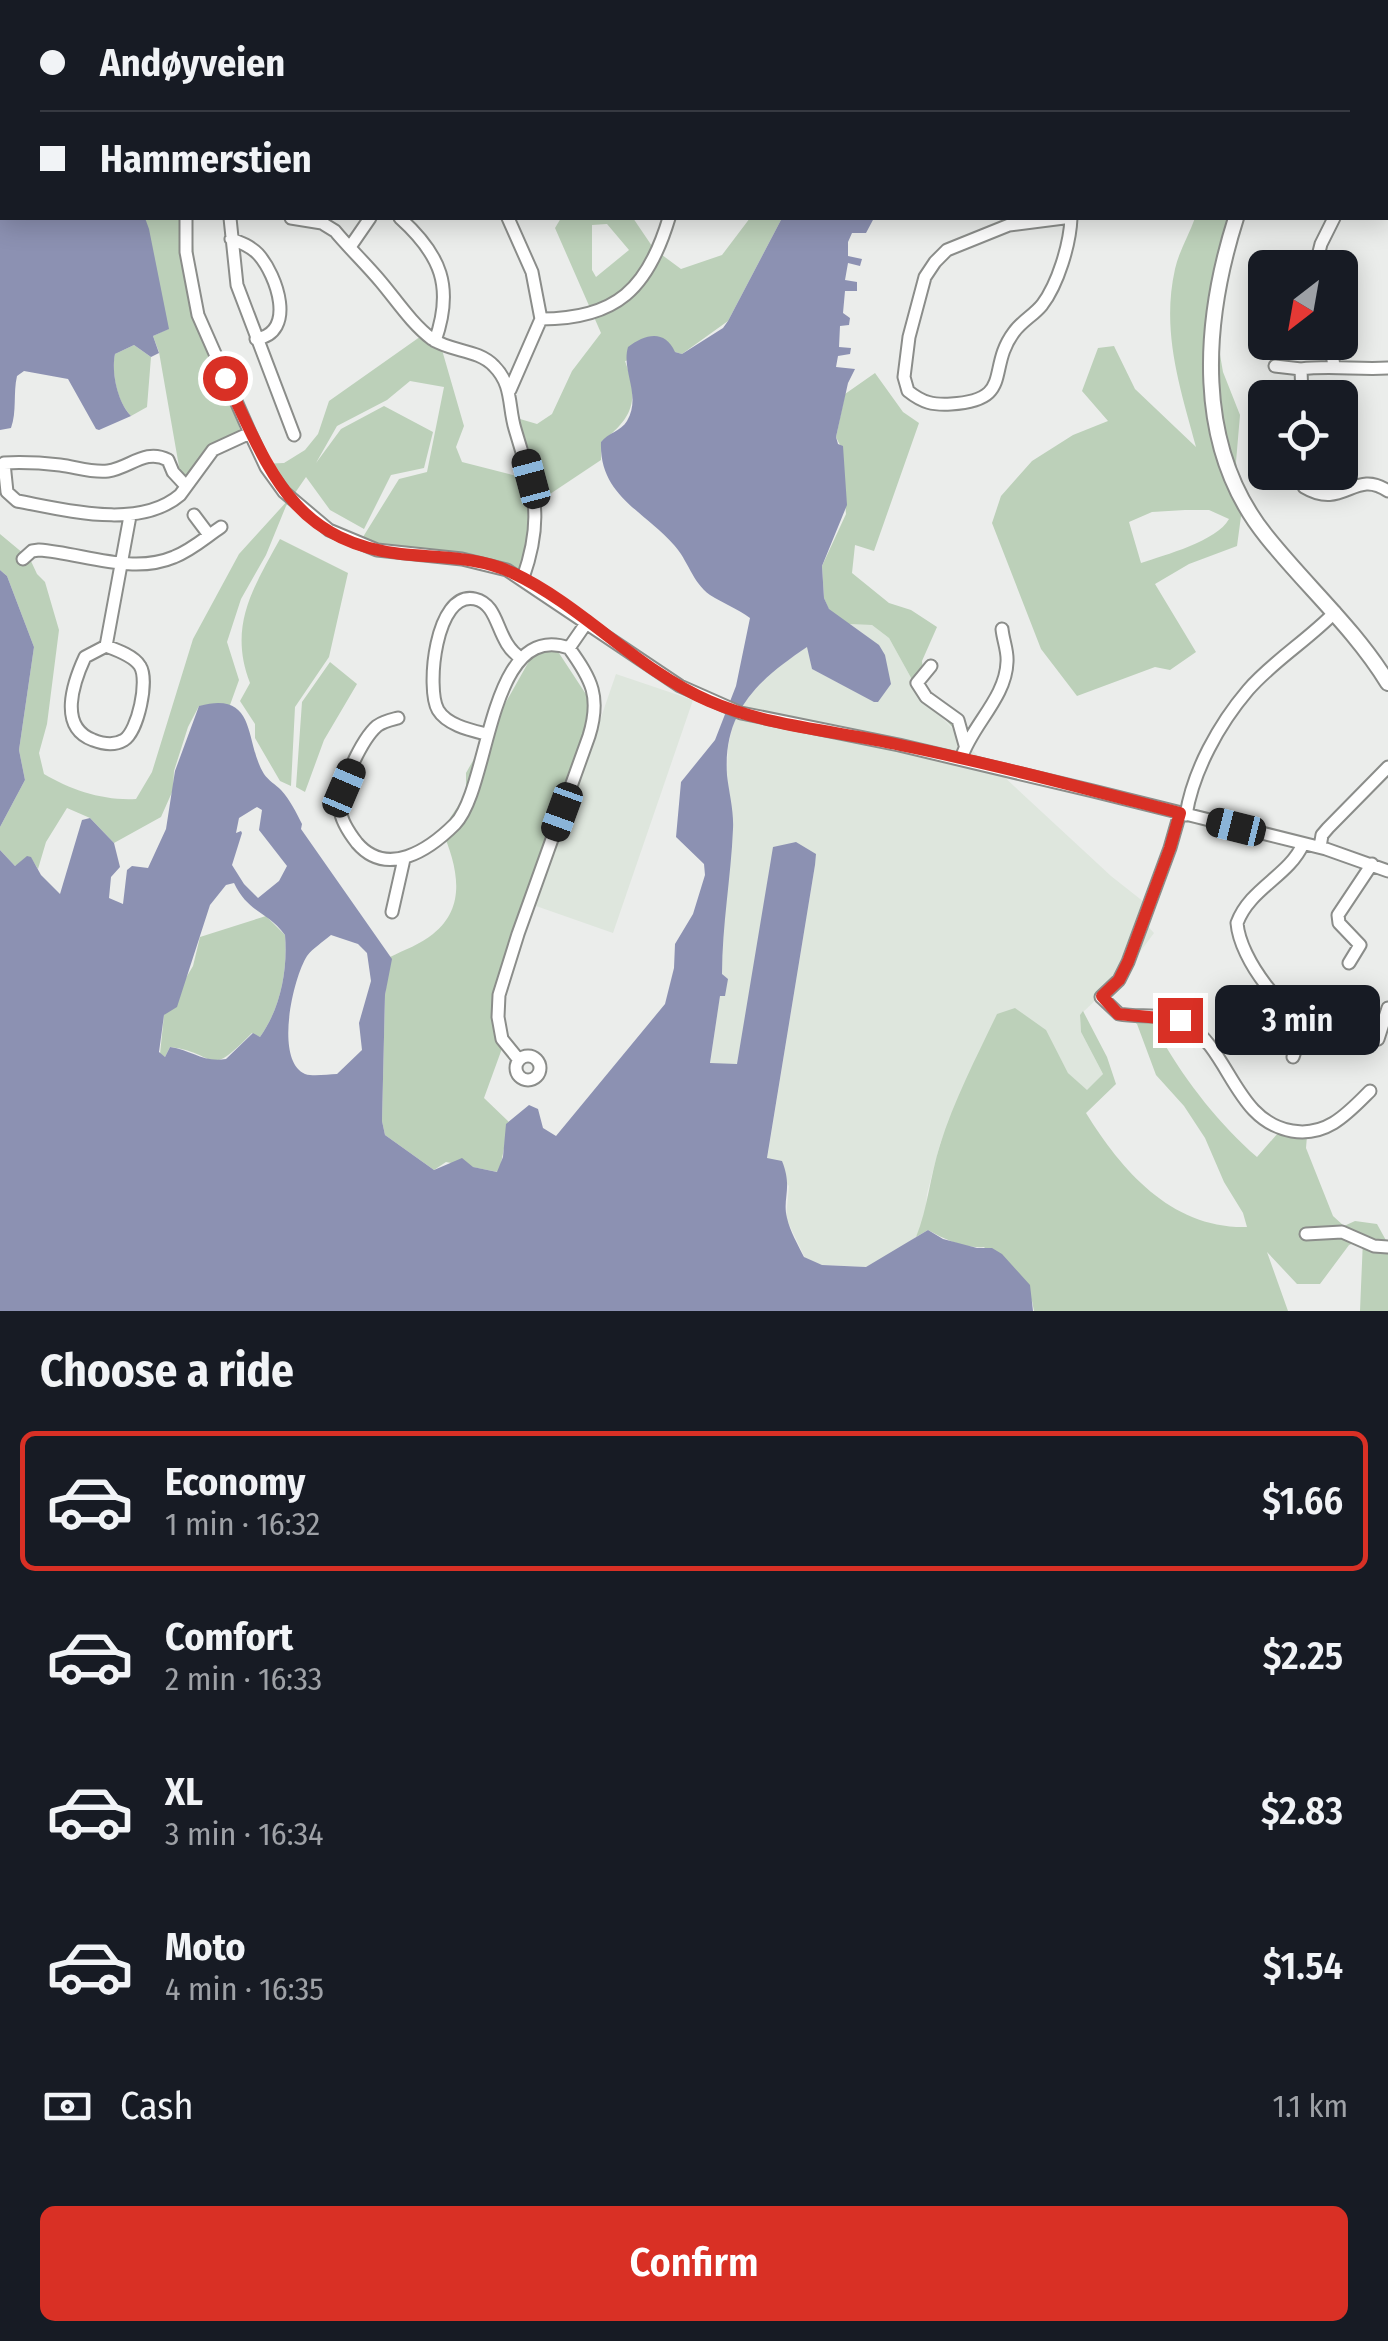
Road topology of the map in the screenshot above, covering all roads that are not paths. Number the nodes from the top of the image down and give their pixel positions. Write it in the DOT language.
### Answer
graph roads {
  1 [pos="186,220"];
  2 [pos="230,220"];
  3 [pos="301,220"];
  4 [pos="369,220"];
  5 [pos="402,220"];
  6 [pos="509,220"];
  7 [pos="668,220"];
  8 [pos="1051,220"];
  9 [pos="1068,220"];
  10 [pos="1235,220"];
  11 [pos="1333,220"];
  12 [pos="231,238"];
  13 [pos="350,247"];
  14 [pos="1320,250"];
  15 [pos="541,319"];
  16 [pos="256,338"];
  17 [pos="435,341"];
  18 [pos="1333,360"];
  19 [pos="1275,366"];
  20 [pos="1334,366"];
  21 [pos="1301,368"];
  22 [pos="1388,368"];
  23 [pos="1301,380"];
  24 [pos="510,390"];
  25 [pos="250,433"];
  26 [pos="294,435"];
  27 [pos="2,463"];
  28 [pos="186,486"];
  29 [pos="1358,486"];
  30 [pos="1311,490"];
  31 [pos="1349,490"];
  32 [pos="1388,491"];
  33 [pos="194,515"];
  34 [pos="130,516"];
  35 [pos="221,527"];
  36 [pos="208,535"];
  37 [pos="23,559"];
  38 [pos="121,563"];
  39 [pos="523,578"];
  40 [pos="1335,612"];
  41 [pos="587,622"];
  42 [pos="1002,629"];
  43 [pos="106,646"];
  44 [pos="569,648"];
  45 [pos="521,658"];
  46 [pos="931,666"];
  47 [pos="1388,684"];
  48 [pos="398,718"];
  49 [pos="486,734"];
  50 [pos="965,744"];
  51 [pos="961,760"];
  52 [pos="1388,767"];
  53 [pos="1183,814"];
  54 [pos="1303,844"];
  55 [pos="1320,847"];
  56 [pos="404,859"];
  57 [pos="1372,864"];
  58 [pos="1388,870"];
  59 [pos="392,912"];
  60 [pos="1349,963"];
  61 [pos="1388,1008"];
  62 [pos="1305,1024"];
  63 [pos="1318,1029"];
  64 [pos="1378,1039"];
  65 [pos="1292,1057"];
  66 [pos="519,1060"];
  67 [pos="1370,1090"];
  68 [pos="1306,1234"];
  69 [pos="1388,1248"];
  1 -- 25 [label="street"];
  2 -- 12 [label="street"];
  3 -- 13 [label="street"];
  4 -- 13 [label="street"];
  5 -- 17 [label="street"];
  6 -- 15 [label="street"];
  7 -- 15 [label="street"];
  8 -- 9 [label="street"];
  10 -- 40 [label="main road"];
  11 -- 14 [label="street"];
  12 -- 16 [label="street"];
  12 -- 16 [label="street"];
  13 -- 17 [label="street"];
  15 -- 24 [label="street"];
  16 -- 26 [label="street"];
  17 -- 24 [label="street"];
  18 -- 20 [label="street"];
  19 -- 21 [label="street"];
  20 -- 21 [label="street"];
  20 -- 22 [label="street"];
  21 -- 23 [label="street"];
  24 -- 39 [label="street"];
  25 -- 28 [label="street"];
  25 -- 39 [label="street"];
  27 -- 28 [label="street"];
  27 -- 34 [label="street"];
  28 -- 34 [label="street"];
  29 -- 32 [label="street"];
  30 -- 31 [label="street"];
  33 -- 36 [label="street"];
  34 -- 38 [label="street"];
  35 -- 36 [label="street"];
  36 -- 38 [label="street"];
  37 -- 38 [label="street"];
  38 -- 43 [label="street"];
  39 -- 41 [label="street"];
  40 -- 47 [label="main road"];
  40 -- 53 [label="street"];
  41 -- 44 [label="street"];
  41 -- 51 [label="street"];
  42 -- 50 [label="street"];
  43 -- 43 [label="street"];
  44 -- 45 [label="street"];
  44 -- 66 [label="street"];
  45 -- 49 [label="street"];
  45 -- 49 [label="street"];
  46 -- 50 [label="street"];
  48 -- 56 [label="street"];
  49 -- 56 [label="street"];
  50 -- 51 [label="street"];
  51 -- 53 [label="street"];
  52 -- 55 [label="street"];
  53 -- 54 [label="street"];
  53 -- 67 [label="street"];
  54 -- 55 [label="street"];
  54 -- 62 [label="street"];
  55 -- 57 [label="street"];
  56 -- 59 [label="street"];
  57 -- 58 [label="street"];
  57 -- 60 [label="street"];
  61 -- 64 [label="street"];
  62 -- 63 [label="street"];
  62 -- 65 [label="street"];
  68 -- 69 [label="street"];
}
